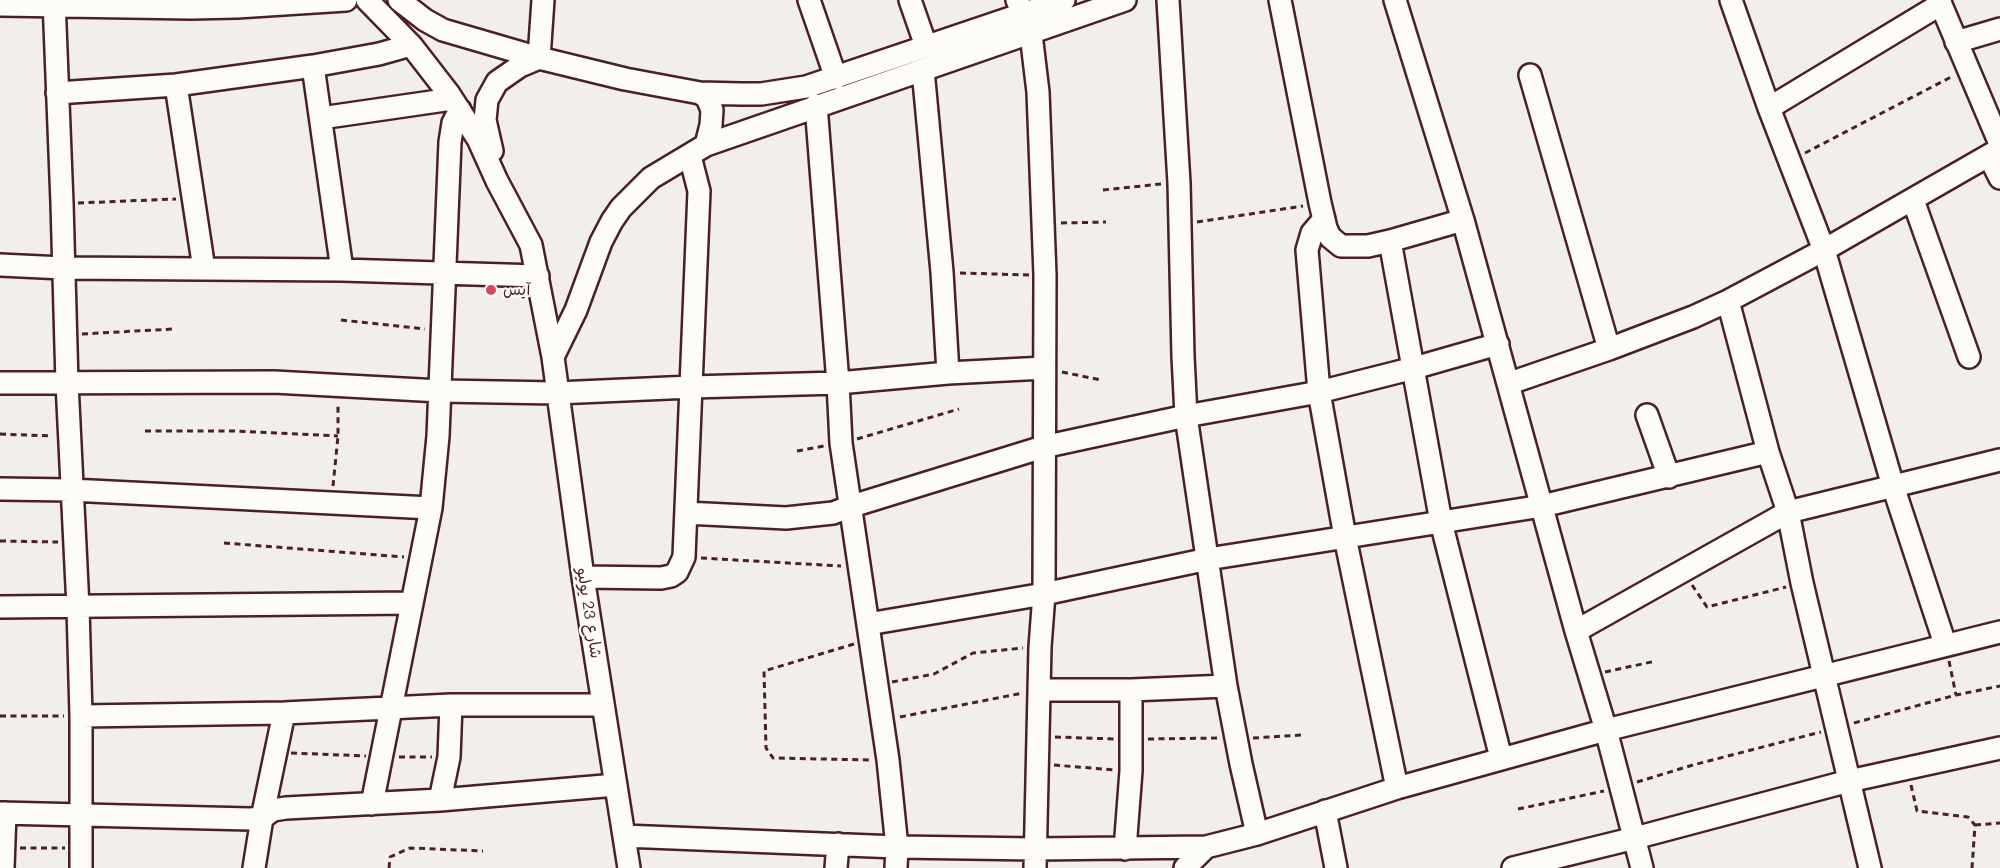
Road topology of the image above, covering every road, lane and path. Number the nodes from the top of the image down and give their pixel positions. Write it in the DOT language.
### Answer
graph roads {
  1 [pos="346,0"];
  2 [pos="367,0"];
  3 [pos="399,0"];
  4 [pos="543,0"];
  5 [pos="809,0"];
  6 [pos="910,0"];
  7 [pos="1064,0"];
  8 [pos="1125,0"];
  9 [pos="1168,0"];
  10 [pos="1280,0"];
  11 [pos="1395,0"];
  12 [pos="1731,0"];
  13 [pos="1940,2"];
  14 [pos="54,3"];
  15 [pos="0,5"];
  16 [pos="1020,7"];
  17 [pos="2000,29"];
  18 [pos="1031,34"];
  19 [pos="1956,42"];
  20 [pos="411,45"];
  21 [pos="926,46"];
  22 [pos="539,58"];
  23 [pos="313,66"];
  24 [pos="1968,68"];
  25 [pos="923,70"];
  26 [pos="1530,75"];
  27 [pos="836,78"];
  28 [pos="176,85"];
  29 [pos="57,93"];
  30 [pos="700,93"];
  31 [pos="456,105"];
  32 [pos="816,105"];
  33 [pos="1769,108"];
  34 [pos="321,118"];
  35 [pos="698,150"];
  36 [pos="1996,150"];
  37 [pos="1790,161"];
  38 [pos="2000,178"];
  39 [pos="497,181"];
  40 [pos="1179,183"];
  41 [pos="1103,190"];
  42 [pos="193,198"];
  43 [pos="1913,200"];
  44 [pos="62,203"];
  45 [pos="1322,211"];
  46 [pos="1463,220"];
  47 [pos="1106,222"];
  48 [pos="1044,224"];
  49 [pos="1179,225"];
  50 [pos="1390,242"];
  51 [pos="1824,250"];
  52 [pos="0,266"];
  53 [pos="63,268"];
  54 [pos="204,269"];
  55 [pos="342,270"];
  56 [pos="942,272"];
  57 [pos="445,274"];
  58 [pos="1045,275"];
  59 [pos="538,276"];
  60 [pos="1728,302"];
  61 [pos="341,320"];
  62 [pos="173,329"];
  63 [pos="442,330"];
  64 [pos="65,335"];
  65 [pos="1498,344"];
  66 [pos="1609,349"];
  67 [pos="553,357"];
  68 [pos="1969,357"];
  69 [pos="1044,368"];
  70 [pos="1414,368"];
  71 [pos="948,373"];
  72 [pos="1101,380"];
  73 [pos="0,382"];
  74 [pos="67,383"];
  75 [pos="838,383"];
  76 [pos="1510,383"];
  77 [pos="338,386"];
  78 [pos="691,387"];
  79 [pos="440,391"];
  80 [pos="1319,392"];
  81 [pos="557,393"];
  82 [pos="959,409"];
  83 [pos="1647,415"];
  84 [pos="1186,416"];
  85 [pos="145,431"];
  86 [pos="0,434"];
  87 [pos="69,436"];
  88 [pos="338,436"];
  89 [pos="841,443"];
  90 [pos="1043,447"];
  91 [pos="797,451"];
  92 [pos="1768,452"];
  93 [pos="2000,460"];
  94 [pos="1669,477"];
  95 [pos="1893,486"];
  96 [pos="0,489"];
  97 [pos="71,490"];
  98 [pos="332,502"];
  99 [pos="1542,506"];
  100 [pos="849,507"];
  101 [pos="431,508"];
  102 [pos="1788,512"];
  103 [pos="686,513"];
  104 [pos="1441,522"];
  105 [pos="1345,537"];
  106 [pos="0,542"];
  107 [pos="74,542"];
  108 [pos="225,543"];
  109 [pos="684,557"];
  110 [pos="421,559"];
  111 [pos="1208,559"];
  112 [pos="859,566"];
  113 [pos="1683,571"];
  114 [pos="584,577"];
  115 [pos="1802,583"];
  116 [pos="1044,594"];
  117 [pos="412,603"];
  118 [pos="0,607"];
  119 [pos="78,607"];
  120 [pos="1576,631"];
  121 [pos="869,632"];
  122 [pos="2000,632"];
  123 [pos="1945,644"];
  124 [pos="1040,647"];
  125 [pos="1656,661"];
  126 [pos="1590,675"];
  127 [pos="1825,676"];
  128 [pos="877,685"];
  129 [pos="1226,686"];
  130 [pos="2000,686"];
  131 [pos="1040,690"];
  132 [pos="1131,690"];
  133 [pos="1956,695"];
  134 [pos="451,705"];
  135 [pos="603,705"];
  136 [pos="392,707"];
  137 [pos="284,713"];
  138 [pos="0,716"];
  139 [pos="81,716"];
  140 [pos="882,721"];
  141 [pos="1836,728"];
  142 [pos="1606,730"];
  143 [pos="1039,737"];
  144 [pos="1131,739"];
  145 [pos="2000,748"];
  146 [pos="1501,758"];
  147 [pos="888,760"];
  148 [pos="1038,764"];
  149 [pos="1908,768"];
  150 [pos="1131,771"];
  151 [pos="1849,781"];
  152 [pos="616,785"];
  153 [pos="1620,787"];
  154 [pos="1397,788"];
  155 [pos="440,800"];
  156 [pos="372,804"];
  157 [pos="1518,809"];
  158 [pos="1325,811"];
  159 [pos="3,813"];
  160 [pos="81,814"];
  161 [pos="262,818"];
  162 [pos="2000,823"];
  163 [pos="1975,825"];
  164 [pos="1257,834"];
  165 [pos="624,836"];
  166 [pos="1635,838"];
  167 [pos="838,844"];
  168 [pos="1206,847"];
  169 [pos="1125,849"];
  170 [pos="483,851"];
  171 [pos="3,858"];
  172 [pos="81,858"];
  173 [pos="896,858"];
  174 [pos="1036,858"];
  175 [pos="254,868"];
  176 [pos="389,868"];
  177 [pos="629,868"];
  178 [pos="836,868"];
  179 [pos="1185,868"];
  180 [pos="1336,868"];
  181 [pos="1513,868"];
  182 [pos="1642,868"];
  183 [pos="1870,868"];
  184 [pos="1972,868"];
  1 -- 14 [label="street"];
  2 -- 20 [label="street"];
  3 -- 22 [label="street"];
  4 -- 22 [label="street"];
  5 -- 27 [label="street"];
  6 -- 21 [label="street"];
  7 -- 16 [label="street"];
  8 -- 18 [label="street"];
  9 -- 40 [label="street"];
  10 -- 45 [label="street"];
  11 -- 46 [label="street"];
  12 -- 33 [label="street"];
  13 -- 19 [label="street"];
  13 -- 33 [label="street"];
  14 -- 15 [label="street"];
  14 -- 29 [label="street"];
  16 -- 18 [label="street"];
  16 -- 21 [label="street"];
  17 -- 19 [label="street"];
  18 -- 25 [label="street"];
  18 -- 48 [label="street"];
  19 -- 24 [label="street"];
  20 -- 23 [label="street"];
  20 -- 31 [label="street"];
  21 -- 27 [label="street"];
  22 -- 30 [label="street"];
  22 -- 39 [label="street"];
  23 -- 28 [label="street"];
  23 -- 34 [label="street"];
  24 -- 36 [label="street"];
  24 -- 37 [label="path"];
  25 -- 32 [label="street"];
  25 -- 56 [label="street"];
  26 -- 66 [label="street"];
  27 -- 30 [label="street"];
  28 -- 29 [label="street"];
  28 -- 42 [label="street"];
  29 -- 44 [label="street"];
  30 -- 35 [label="street"];
  31 -- 34 [label="street"];
  31 -- 39 [label="street"];
  31 -- 57 [label="street"];
  32 -- 35 [label="street"];
  32 -- 75 [label="street"];
  33 -- 37 [label="street"];
  34 -- 55 [label="street"];
  35 -- 67 [label="street"];
  35 -- 78 [label="street"];
  36 -- 38 [label="street"];
  36 -- 43 [label="street"];
  37 -- 51 [label="street"];
  39 -- 59 [label="street, شارع 23 يوليو"];
  40 -- 41 [label="path"];
  40 -- 49 [label="street"];
  42 -- 44 [label="path"];
  42 -- 54 [label="street"];
  43 -- 51 [label="street"];
  43 -- 68 [label="street"];
  44 -- 53 [label="street"];
  45 -- 49 [label="path"];
  45 -- 50 [label="street"];
  45 -- 80 [label="street"];
  46 -- 50 [label="street"];
  46 -- 65 [label="street"];
  47 -- 48 [label="path"];
  48 -- 58 [label="street"];
  49 -- 84 [label="street"];
  50 -- 70 [label="street"];
  51 -- 60 [label="street"];
  51 -- 95 [label="street"];
  52 -- 53 [label="street"];
  53 -- 54 [label="street"];
  53 -- 64 [label="street"];
  54 -- 55 [label="street"];
  55 -- 57 [label="street"];
  56 -- 58 [label="path"];
  56 -- 71 [label="street"];
  57 -- 59 [label="street"];
  57 -- 63 [label="street"];
  58 -- 69 [label="street"];
  59 -- 67 [label="street, شارع 23 يوليو"];
  60 -- 66 [label="street"];
  60 -- 92 [label="street"];
  61 -- 63 [label="path"];
  62 -- 64 [label="path"];
  63 -- 79 [label="street"];
  64 -- 74 [label="street"];
  65 -- 70 [label="street"];
  65 -- 76 [label="street"];
  66 -- 76 [label="street"];
  67 -- 81 [label="street, شارع 23 يوليو"];
  69 -- 71 [label="street"];
  69 -- 72 [label="path"];
  69 -- 90 [label="street"];
  70 -- 80 [label="street"];
  70 -- 104 [label="street"];
  71 -- 75 [label="street"];
  73 -- 74 [label="street"];
  74 -- 77 [label="street"];
  74 -- 87 [label="street"];
  75 -- 78 [label="street"];
  75 -- 89 [label="street"];
  76 -- 99 [label="street"];
  77 -- 79 [label="street"];
  77 -- 88 [label="path"];
  78 -- 81 [label="street"];
  78 -- 103 [label="street"];
  79 -- 81 [label="street"];
  79 -- 101 [label="street"];
  80 -- 84 [label="street"];
  80 -- 105 [label="street"];
  81 -- 114 [label="street, شارع 23 يوليو"];
  82 -- 89 [label="path"];
  83 -- 94 [label="street"];
  84 -- 90 [label="street"];
  84 -- 111 [label="street"];
  85 -- 88 [label="path"];
  86 -- 87 [label="path"];
  87 -- 97 [label="street"];
  88 -- 98 [label="path"];
  89 -- 91 [label="path"];
  89 -- 100 [label="street"];
  90 -- 100 [label="street"];
  90 -- 116 [label="street"];
  92 -- 94 [label="street"];
  92 -- 102 [label="street"];
  93 -- 95 [label="street"];
  94 -- 99 [label="street"];
  95 -- 102 [label="street"];
  95 -- 123 [label="street"];
  96 -- 97 [label="street"];
  97 -- 98 [label="street"];
  97 -- 107 [label="street"];
  98 -- 101 [label="street"];
  99 -- 104 [label="street"];
  99 -- 120 [label="street"];
  100 -- 103 [label="street"];
  100 -- 112 [label="street"];
  101 -- 110 [label="street"];
  102 -- 113 [label="street"];
  102 -- 115 [label="street"];
  103 -- 109 [label="street"];
  104 -- 105 [label="street"];
  104 -- 146 [label="street"];
  105 -- 111 [label="street"];
  105 -- 154 [label="street"];
  106 -- 107 [label="path"];
  107 -- 119 [label="street"];
  108 -- 110 [label="path"];
  109 -- 112 [label="path"];
  109 -- 114 [label="street"];
  110 -- 117 [label="street"];
  111 -- 116 [label="street"];
  111 -- 129 [label="street"];
  112 -- 121 [label="street"];
  113 -- 115 [label="path"];
  113 -- 120 [label="street"];
  114 -- 135 [label="street, شارع 23 يوليو"];
  115 -- 127 [label="street"];
  116 -- 121 [label="street"];
  116 -- 124 [label="street"];
  117 -- 119 [label="street"];
  117 -- 136 [label="street"];
  118 -- 119 [label="street"];
  119 -- 139 [label="street"];
  120 -- 126 [label="street"];
  121 -- 128 [label="street"];
  121 -- 147 [label="path"];
  122 -- 123 [label="street"];
  123 -- 127 [label="street"];
  123 -- 133 [label="path"];
  124 -- 128 [label="path"];
  124 -- 131 [label="street"];
  125 -- 126 [label="path"];
  126 -- 142 [label="street"];
  127 -- 141 [label="street"];
  127 -- 142 [label="street"];
  128 -- 140 [label="street"];
  129 -- 132 [label="street"];
  129 -- 164 [label="street"];
  130 -- 133 [label="path"];
  131 -- 132 [label="street"];
  131 -- 140 [label="path"];
  131 -- 143 [label="street"];
  132 -- 144 [label="street"];
  133 -- 141 [label="path"];
  134 -- 135 [label="street"];
  134 -- 136 [label="street"];
  134 -- 155 [label="street"];
  135 -- 152 [label="street, شارع 23 يوليو"];
  136 -- 137 [label="street"];
  136 -- 156 [label="street"];
  137 -- 139 [label="street"];
  137 -- 161 [label="street"];
  138 -- 139 [label="path"];
  139 -- 160 [label="street"];
  140 -- 147 [label="street"];
  141 -- 151 [label="street"];
  141 -- 153 [label="path"];
  142 -- 146 [label="street"];
  142 -- 153 [label="street"];
  143 -- 144 [label="path"];
  143 -- 148 [label="street"];
  144 -- 150 [label="street"];
  145 -- 149 [label="street"];
  146 -- 154 [label="street"];
  147 -- 173 [label="street"];
  148 -- 150 [label="path"];
  148 -- 174 [label="street"];
  149 -- 151 [label="street"];
  149 -- 163 [label="path"];
  150 -- 169 [label="street"];
  151 -- 166 [label="street"];
  151 -- 183 [label="street"];
  152 -- 155 [label="street"];
  152 -- 165 [label="street, شارع 23 يوليو"];
  153 -- 157 [label="path"];
  153 -- 166 [label="street"];
  154 -- 158 [label="street"];
  155 -- 156 [label="street"];
  156 -- 161 [label="street"];
  158 -- 164 [label="street"];
  158 -- 180 [label="street"];
  159 -- 160 [label="street"];
  159 -- 171 [label="street"];
  160 -- 161 [label="street"];
  160 -- 172 [label="street"];
  161 -- 175 [label="street"];
  162 -- 163 [label="path"];
  163 -- 184 [label="path"];
  164 -- 168 [label="street"];
  165 -- 167 [label="street"];
  165 -- 177 [label="street, شارع 23 يوليو"];
  166 -- 181 [label="street"];
  166 -- 182 [label="street"];
  167 -- 173 [label="street"];
  167 -- 178 [label="street"];
  168 -- 169 [label="street"];
  168 -- 179 [label="street"];
  169 -- 174 [label="street"];
  170 -- 176 [label="path"];
  171 -- 172 [label="path"];
  173 -- 174 [label="street"];
}
